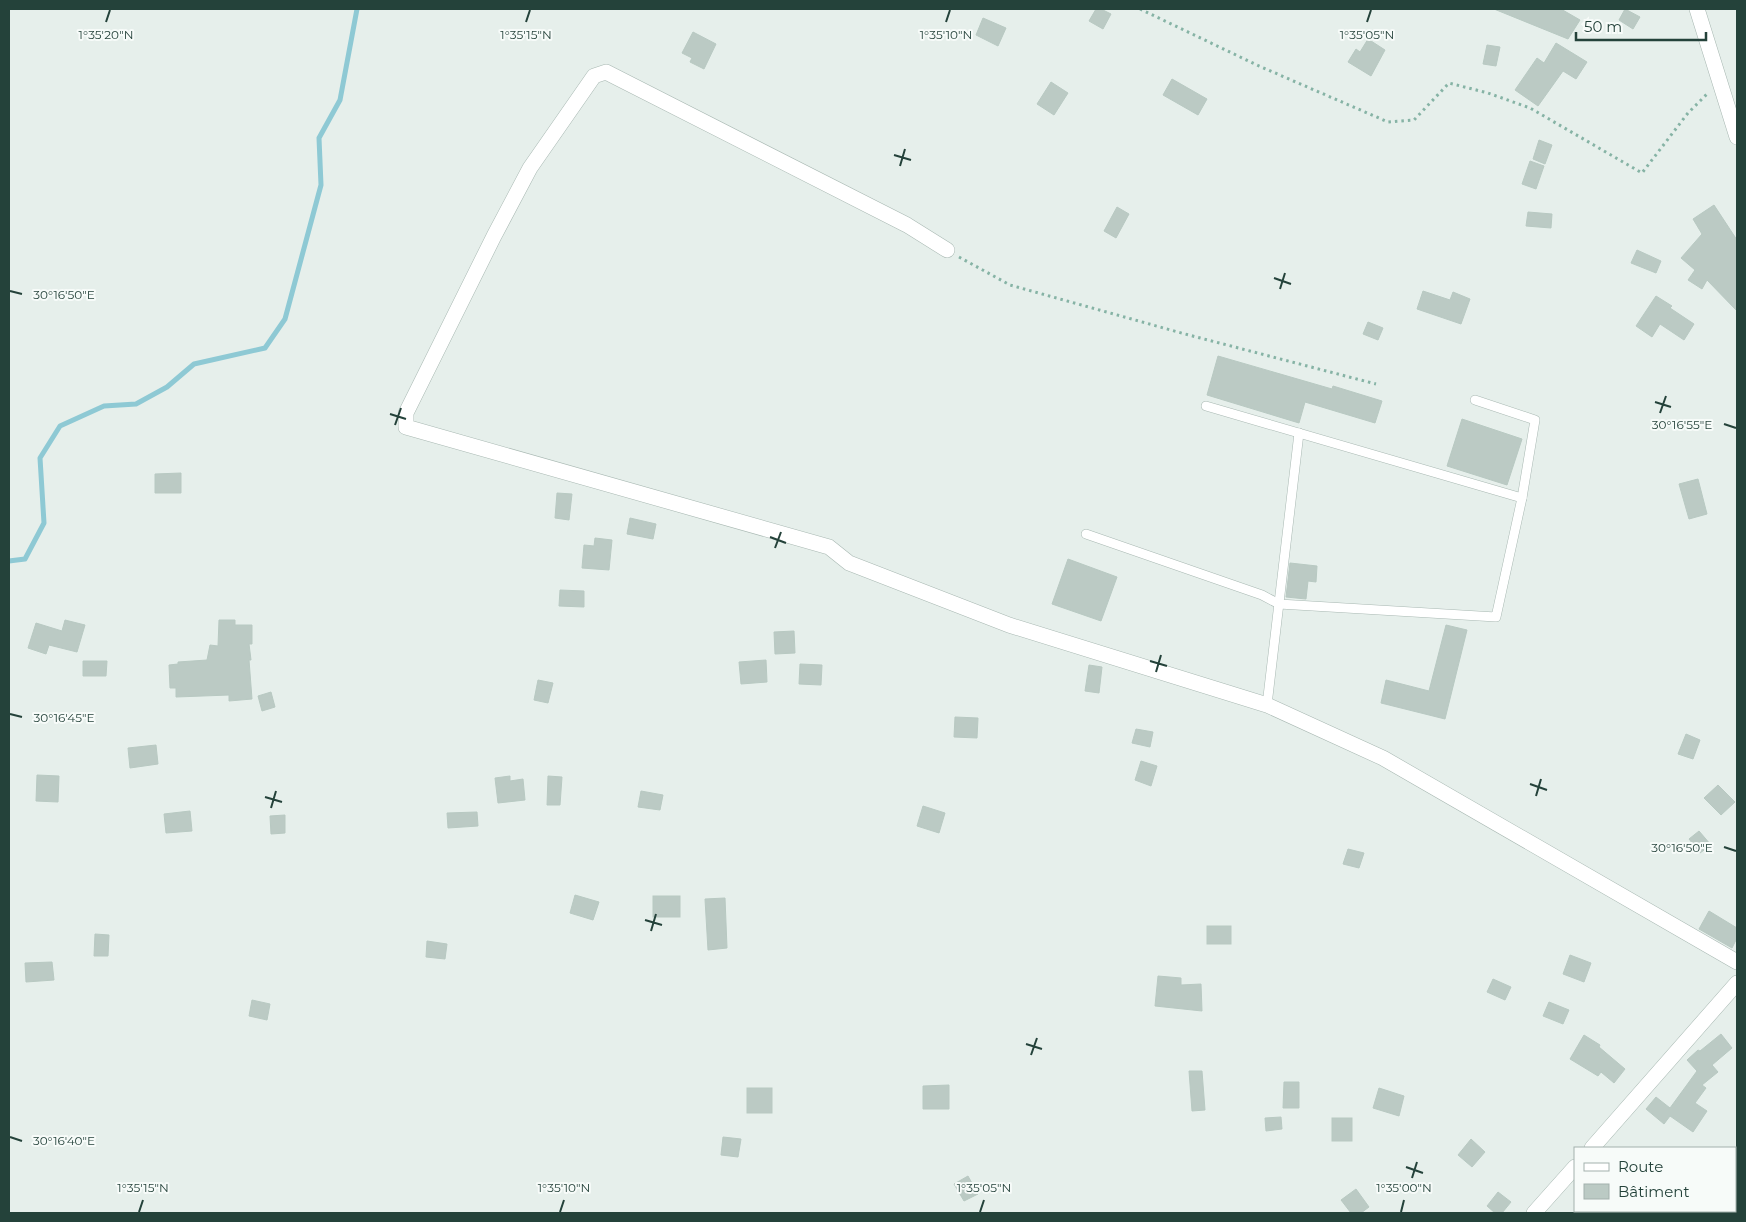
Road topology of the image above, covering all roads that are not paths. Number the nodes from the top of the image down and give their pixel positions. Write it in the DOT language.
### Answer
graph roads {
  1 [pos="1697,9"];
  2 [pos="1737,137"];
  3 [pos="947,250"];
  4 [pos="1476,400"];
  5 [pos="1206,406"];
  6 [pos="1299,433"];
  7 [pos="1522,498"];
  8 [pos="1086,534"];
  9 [pos="1279,604"];
  10 [pos="1267,706"];
  11 [pos="1737,962"];
  12 [pos="1737,983"];
  13 [pos="1593,1147"];
  14 [pos="1574,1168"];
  15 [pos="1534,1213"];
  1 -- 2 [label="street"];
  3 -- 10 [label="street"];
  4 -- 7 [label="lane"];
  5 -- 6 [label="lane"];
  6 -- 7 [label="lane"];
  6 -- 9 [label="lane"];
  7 -- 9 [label="lane"];
  8 -- 9 [label="lane"];
  9 -- 10 [label="lane"];
  10 -- 11 [label="street"];
  12 -- 13 [label="street"];
  14 -- 15 [label="street"];
}
